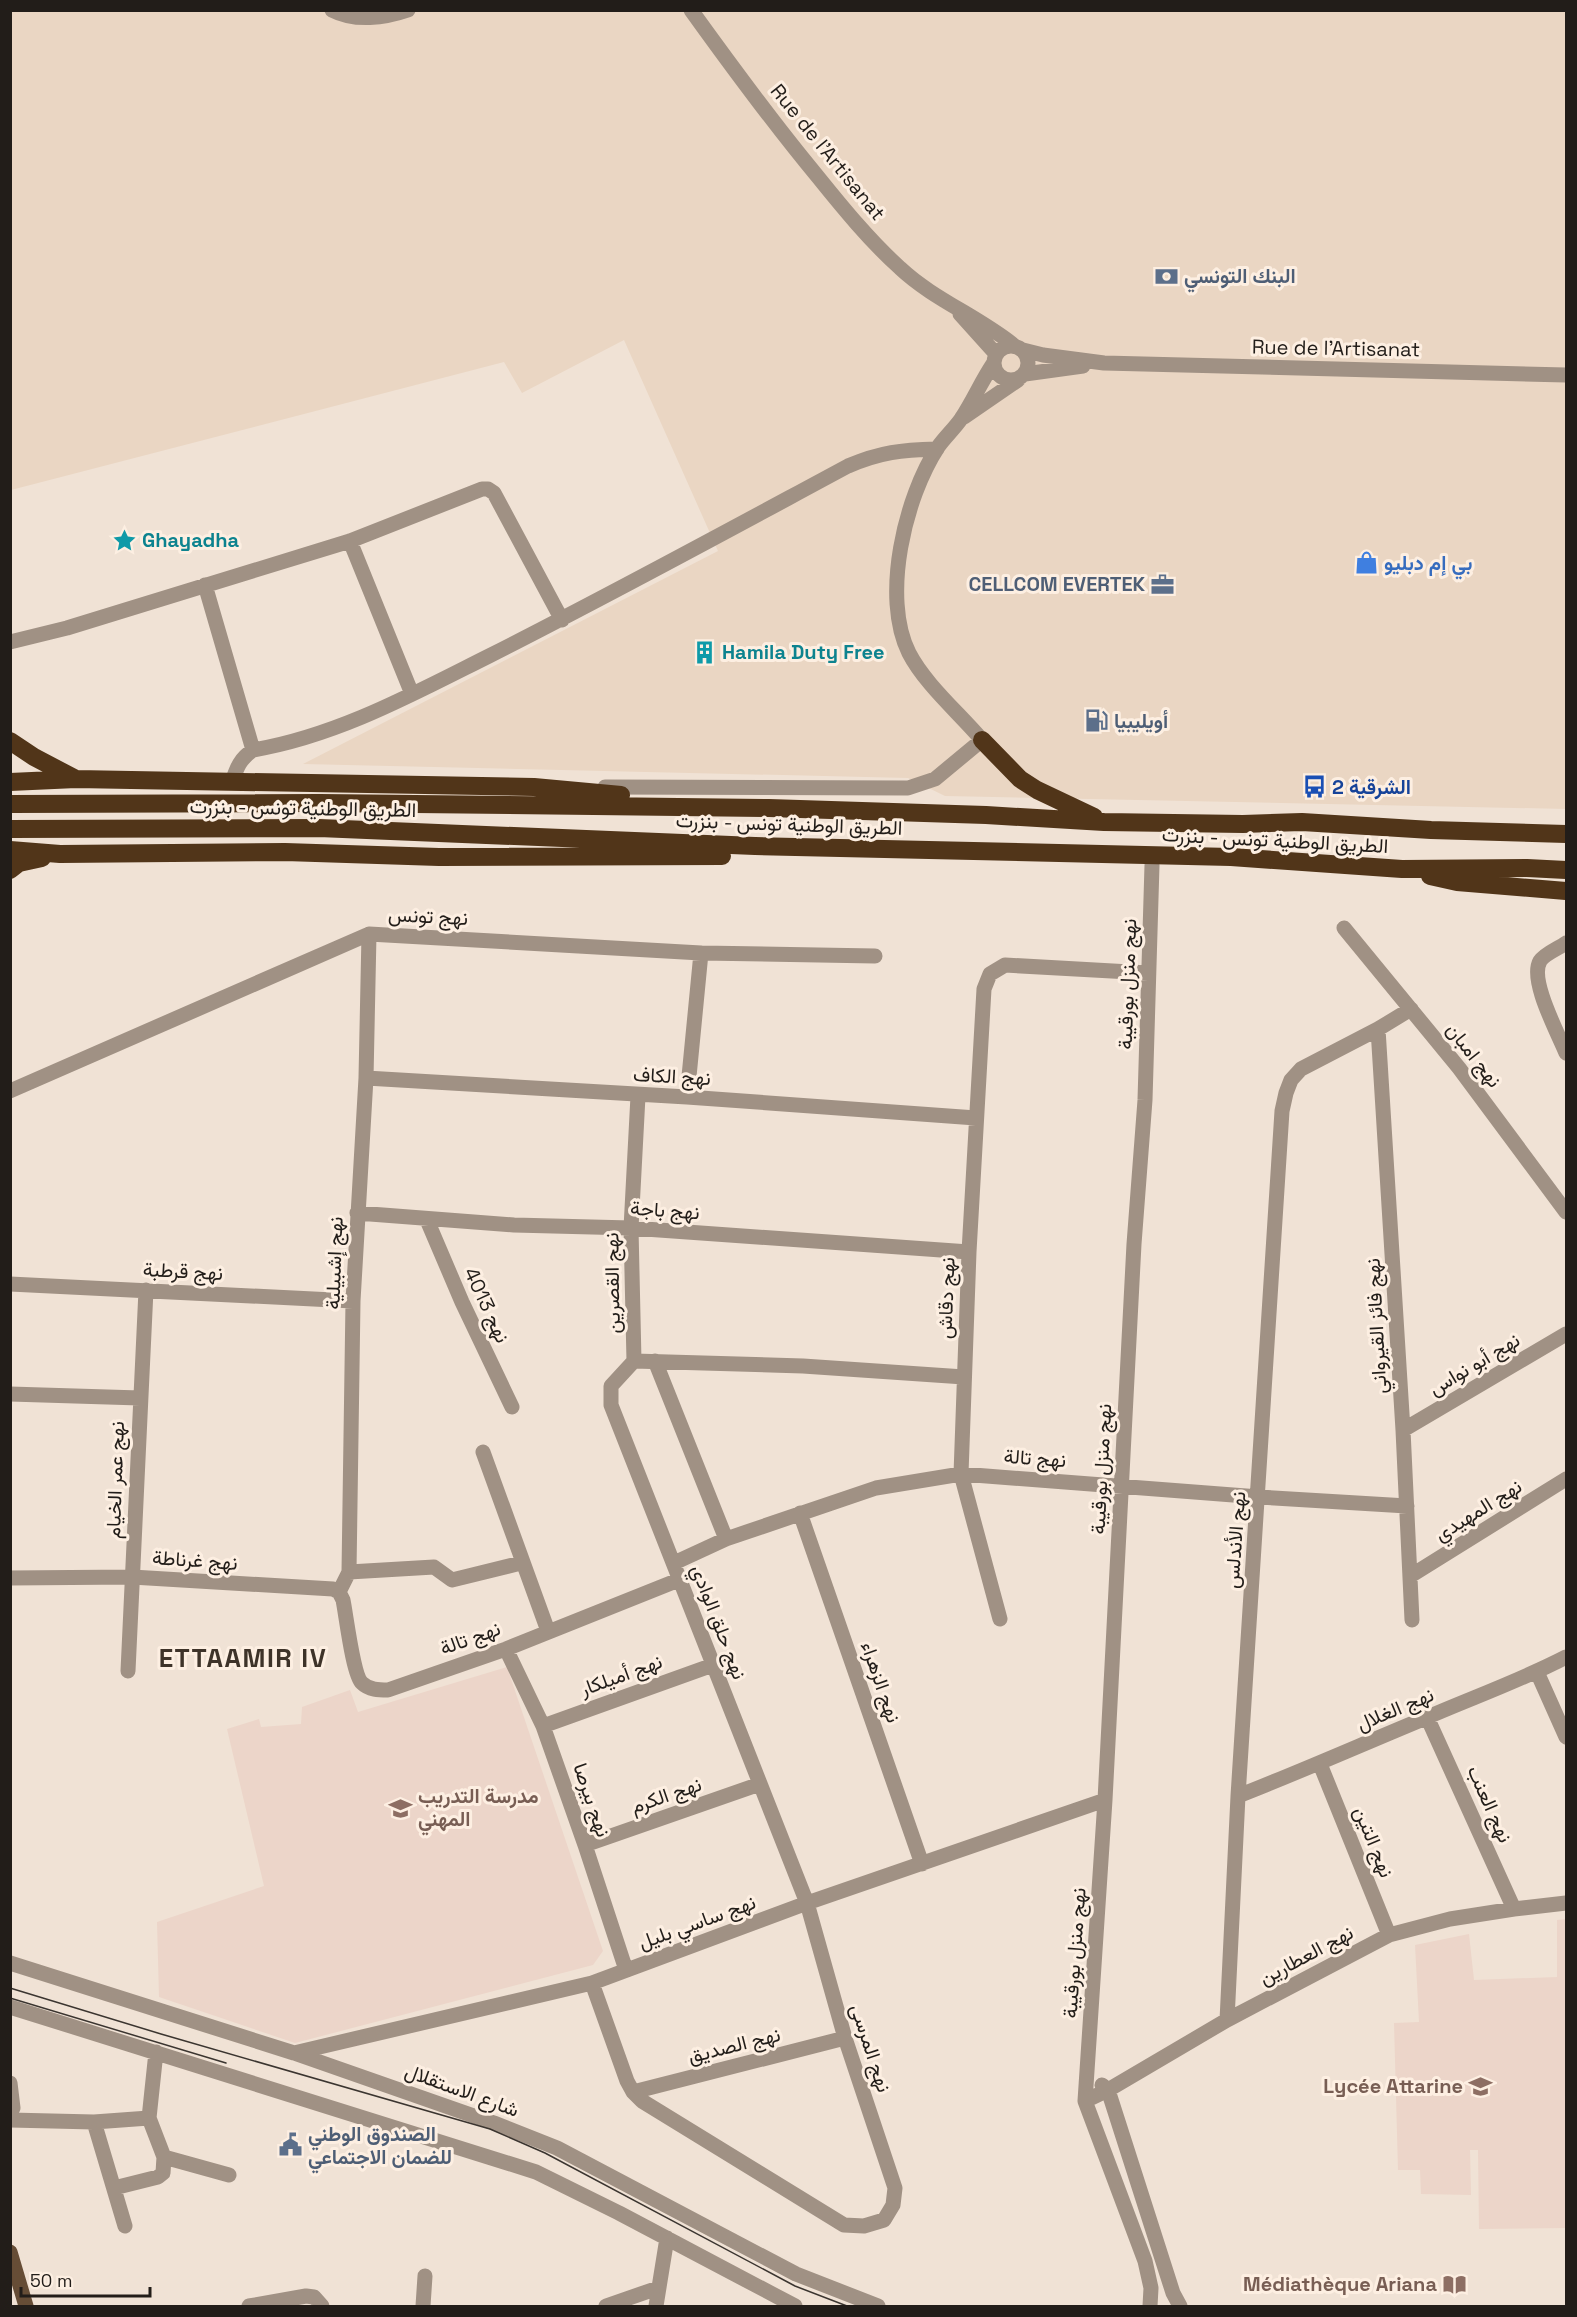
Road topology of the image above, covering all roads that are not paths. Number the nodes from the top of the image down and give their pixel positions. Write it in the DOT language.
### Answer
graph roads {
  1 [pos="332,10"];
  2 [pos="408,10"];
  3 [pos="691,10"];
  4 [pos="950,302"];
  5 [pos="1020,348"];
  6 [pos="994,359"];
  7 [pos="1104,363"];
  8 [pos="1566,375"];
  9 [pos="1022,376"];
  10 [pos="961,419"];
  11 [pos="937,448"];
  12 [pos="350,541"];
  13 [pos="205,585"];
  14 [pos="562,620"];
  15 [pos="10,642"];
  16 [pos="412,694"];
  17 [pos="982,740"];
  18 [pos="10,741"];
  19 [pos="253,750"];
  20 [pos="75,778"];
  21 [pos="10,782"];
  22 [pos="232,782"];
  23 [pos="534,787"];
  24 [pos="10,804"];
  25 [pos="769,808"];
  26 [pos="1104,822"];
  27 [pos="10,830"];
  28 [pos="1566,834"];
  29 [pos="801,847"];
  30 [pos="10,850"];
  31 [pos="60,854"];
  32 [pos="1152,861"];
  33 [pos="1402,869"];
  34 [pos="10,870"];
  35 [pos="1566,870"];
  36 [pos="1566,891"];
  37 [pos="1344,928"];
  38 [pos="369,934"];
  39 [pos="1566,943"];
  40 [pos="701,953"];
  41 [pos="875,956"];
  42 [pos="1148,973"];
  43 [pos="1411,1009"];
  44 [pos="1377,1029"];
  45 [pos="1566,1053"];
  46 [pos="366,1078"];
  47 [pos="10,1091"];
  48 [pos="638,1096"];
  49 [pos="687,1097"];
  50 [pos="976,1118"];
  51 [pos="1566,1212"];
  52 [pos="357,1213"];
  53 [pos="427,1220"];
  54 [pos="631,1228"];
  55 [pos="969,1252"];
  56 [pos="10,1284"];
  57 [pos="146,1290"];
  58 [pos="353,1301"];
  59 [pos="1566,1334"];
  60 [pos="634,1361"];
  61 [pos="655,1361"];
  62 [pos="964,1377"];
  63 [pos="10,1394"];
  64 [pos="140,1398"];
  65 [pos="512,1407"];
  66 [pos="1403,1430"];
  67 [pos="483,1452"];
  68 [pos="961,1474"];
  69 [pos="1566,1479"];
  70 [pos="1121,1486"];
  71 [pos="1259,1497"];
  72 [pos="1407,1506"];
  73 [pos="800,1513"];
  74 [pos="726,1539"];
  75 [pos="521,1563"];
  76 [pos="674,1563"];
  77 [pos="349,1572"];
  78 [pos="1412,1575"];
  79 [pos="132,1577"];
  80 [pos="10,1578"];
  81 [pos="681,1579"];
  82 [pos="339,1592"];
  83 [pos="1000,1620"];
  84 [pos="1412,1620"];
  85 [pos="548,1631"];
  86 [pos="506,1649"];
  87 [pos="1566,1657"];
  88 [pos="713,1665"];
  89 [pos="128,1671"];
  90 [pos="1537,1672"];
  91 [pos="1427,1717"];
  92 [pos="543,1726"];
  93 [pos="1566,1737"];
  94 [pos="1320,1764"];
  95 [pos="760,1784"];
  96 [pos="1238,1796"];
  97 [pos="1105,1800"];
  98 [pos="585,1845"];
  99 [pos="922,1864"];
  100 [pos="807,1903"];
  101 [pos="1566,1903"];
  102 [pos="1514,1909"];
  103 [pos="1389,1935"];
  104 [pos="10,1963"];
  105 [pos="626,1970"];
  106 [pos="592,1983"];
  107 [pos="12,2011"];
  108 [pos="1227,2020"];
  109 [pos="845,2038"];
  110 [pos="156,2052"];
  111 [pos="294,2053"];
  112 [pos="1088,2074"];
  113 [pos="10,2082"];
  114 [pos="1108,2090"];
  115 [pos="633,2092"];
  116 [pos="1085,2101"];
  117 [pos="10,2114"];
  118 [pos="149,2118"];
  119 [pos="10,2120"];
  120 [pos="94,2122"];
  121 [pos="164,2157"];
  122 [pos="229,2175"];
  123 [pos="114,2188"];
  124 [pos="125,2226"];
  125 [pos="667,2238"];
  126 [pos="10,2252"];
  127 [pos="425,2276"];
  128 [pos="658,2288"];
  129 [pos="1175,2302"];
  130 [pos="26,2307"];
  131 [pos="249,2307"];
  132 [pos="322,2307"];
  133 [pos="423,2307"];
  134 [pos="606,2307"];
  135 [pos="656,2307"];
  136 [pos="795,2307"];
  137 [pos="878,2307"];
  138 [pos="1150,2307"];
  1 -- 2 [label="street"];
  3 -- 4 [label="street, Rue de l'Artisanat"];
  4 -- 5 [label="street, Rue de l'Artisanat"];
  4 -- 6 [label="street, Rue de l'Artisanat"];
  5 -- 6 [label="street"];
  5 -- 7 [label="street, Rue de l'Artisanat"];
  5 -- 9 [label="street"];
  6 -- 9 [label="street"];
  6 -- 10 [label="street"];
  7 -- 8 [label="street, Rue de l'Artisanat"];
  7 -- 9 [label="street, Rue de l'Artisanat"];
  9 -- 10 [label="street"];
  10 -- 11 [label="street"];
  11 -- 14 [label="street"];
  11 -- 17 [label="street"];
  12 -- 13 [label="street"];
  12 -- 14 [label="street"];
  12 -- 16 [label="street"];
  13 -- 15 [label="street"];
  13 -- 19 [label="street"];
  14 -- 16 [label="street"];
  16 -- 19 [label="street"];
  17 -- 23 [label="street"];
  17 -- 26 [label="highway"];
  18 -- 20 [label="highway"];
  19 -- 22 [label="street"];
  20 -- 21 [label="highway"];
  20 -- 22 [label="highway"];
  22 -- 23 [label="highway"];
  23 -- 25 [label="highway"];
  24 -- 25 [label="highway, الطريق الوطنية تونس - بنزرت"];
  25 -- 26 [label="highway, الطريق الوطنية تونس - بنزرت"];
  26 -- 28 [label="highway, الطريق الوطنية تونس - بنزرت"];
  27 -- 29 [label="highway, الطريق الوطنية تونس - بنزرت"];
  29 -- 31 [label="highway"];
  29 -- 32 [label="highway, الطريق الوطنية تونس - بنزرت"];
  30 -- 31 [label="highway"];
  31 -- 34 [label="highway"];
  32 -- 33 [label="highway, الطريق الوطنية تونس - بنزرت"];
  32 -- 42 [label="street, نهج منزل بورقيبة"];
  33 -- 35 [label="highway, الطريق الوطنية تونس - بنزرت"];
  33 -- 36 [label="highway"];
  37 -- 43 [label="street, نهج امبان"];
  38 -- 40 [label="street, نهج تونس"];
  38 -- 46 [label="street, نهج إشبيلية"];
  38 -- 47 [label="street, نهج تونس"];
  39 -- 45 [label="street"];
  40 -- 41 [label="street, نهج تونس"];
  40 -- 49 [label="street"];
  42 -- 50 [label="street, نهج دقاش"];
  42 -- 70 [label="street, نهج منزل بورقيبة"];
  43 -- 44 [label="street"];
  43 -- 51 [label="street, نهج امبان"];
  44 -- 66 [label="street, نهج فائز القيرواني"];
  44 -- 71 [label="street, نهج الأندلس"];
  46 -- 48 [label="street, نهج الكاف"];
  46 -- 52 [label="street, نهج إشبيلية"];
  48 -- 49 [label="street, نهج الكاف"];
  48 -- 54 [label="street, نهج القصرين"];
  49 -- 50 [label="street, نهج الكاف"];
  50 -- 55 [label="street, نهج دقاش"];
  52 -- 53 [label="street, نهج باجة"];
  52 -- 58 [label="street, نهج إشبيلية"];
  53 -- 54 [label="street, نهج باجة"];
  53 -- 65 [label="street, نهج 4013"];
  54 -- 55 [label="street, نهج باجة"];
  54 -- 60 [label="street, نهج القصرين"];
  55 -- 62 [label="street, نهج دقاش"];
  56 -- 57 [label="street, نهج قرطبة"];
  57 -- 58 [label="street, نهج قرطبة"];
  57 -- 64 [label="street, نهج عمر الخيام"];
  58 -- 77 [label="street, نهج إشبيلية"];
  59 -- 66 [label="street, نهج أبو نواس"];
  60 -- 61 [label="street"];
  60 -- 76 [label="street, نهج حلق الوادي"];
  61 -- 62 [label="street"];
  61 -- 74 [label="street"];
  62 -- 68 [label="street, نهج دقاش"];
  63 -- 64 [label="street"];
  64 -- 79 [label="street, نهج عمر الخيام"];
  66 -- 72 [label="street, نهج فائز القيرواني"];
  67 -- 75 [label="street"];
  68 -- 70 [label="street, نهج تالة"];
  68 -- 73 [label="street, نهج تالة"];
  68 -- 83 [label="street, نهج دقاش"];
  69 -- 78 [label="street, نهج المهيدي"];
  70 -- 71 [label="street, نهج تالة"];
  70 -- 97 [label="street, نهج منزل بورقيبة"];
  71 -- 72 [label="street, نهج تالة"];
  71 -- 96 [label="street, نهج الأندلس"];
  72 -- 78 [label="street, نهج فائز القيرواني"];
  73 -- 74 [label="street, نهج تالة"];
  73 -- 99 [label="street, نهج الزهراء"];
  74 -- 76 [label="street, نهج تالة"];
  75 -- 77 [label="street"];
  75 -- 85 [label="street"];
  76 -- 81 [label="street, نهج حلق الوادي"];
  77 -- 82 [label="street, نهج إشبيلية"];
  78 -- 84 [label="street, نهج فائز القيرواني"];
  79 -- 80 [label="street, نهج غرناطة"];
  79 -- 82 [label="street, نهج غرناطة"];
  79 -- 89 [label="street, نهج عمر الخيام"];
  81 -- 85 [label="street, نهج تالة"];
  81 -- 88 [label="street, نهج حلق الوادي"];
  82 -- 86 [label="street, نهج تالة"];
  85 -- 86 [label="street, نهج تالة"];
  86 -- 92 [label="street, نهج بيرصا"];
  87 -- 90 [label="street, نهج الغلال"];
  88 -- 92 [label="street, نهج أميلكار"];
  88 -- 95 [label="street, نهج حلق الوادي"];
  90 -- 91 [label="street, نهج الغلال"];
  90 -- 93 [label="street"];
  91 -- 94 [label="street, نهج الغلال"];
  91 -- 102 [label="street, نهج العنب"];
  92 -- 98 [label="street, نهج بيرصا"];
  94 -- 96 [label="street, نهج الغلال"];
  94 -- 103 [label="street, نهج التين"];
  95 -- 98 [label="street, نهج الكرم"];
  95 -- 100 [label="street, نهج حلق الوادي"];
  96 -- 108 [label="street, نهج الأندلس"];
  97 -- 99 [label="street, نهج ساسي بليل"];
  97 -- 112 [label="street, نهج منزل بورقيبة"];
  98 -- 105 [label="street, نهج بيرصا"];
  99 -- 100 [label="street, نهج ساسي بليل"];
  100 -- 105 [label="street, نهج ساسي بليل"];
  100 -- 109 [label="street, نهج المرسى"];
  101 -- 102 [label="street, نهج العطارين"];
  102 -- 103 [label="street, نهج العطارين"];
  103 -- 108 [label="street, نهج العطارين"];
  104 -- 111 [label="street, شارع الاستقلال"];
  105 -- 106 [label="street, نهج ساسي بليل"];
  106 -- 111 [label="street, نهج ساسي بليل"];
  106 -- 115 [label="street"];
  107 -- 110 [label="street"];
  108 -- 114 [label="street, نهج العطارين"];
  109 -- 115 [label="street, نهج الصديق"];
  109 -- 115 [label="street, نهج المرسى"];
  110 -- 118 [label="street"];
  110 -- 125 [label="street"];
  111 -- 137 [label="street, شارع الاستقلال"];
  112 -- 114 [label="street"];
  112 -- 116 [label="street, نهج منزل بورقيبة"];
  113 -- 117 [label="street"];
  114 -- 116 [label="street, نهج العطارين"];
  114 -- 129 [label="street"];
  116 -- 138 [label="street"];
  118 -- 120 [label="street"];
  118 -- 121 [label="street"];
  119 -- 120 [label="street"];
  120 -- 123 [label="street"];
  121 -- 122 [label="street"];
  121 -- 123 [label="street"];
  123 -- 124 [label="street"];
  125 -- 128 [label="street"];
  125 -- 136 [label="street"];
  126 -- 130 [label="main road"];
  127 -- 133 [label="street"];
  128 -- 134 [label="street"];
  128 -- 135 [label="street"];
  131 -- 132 [label="street"];
}
